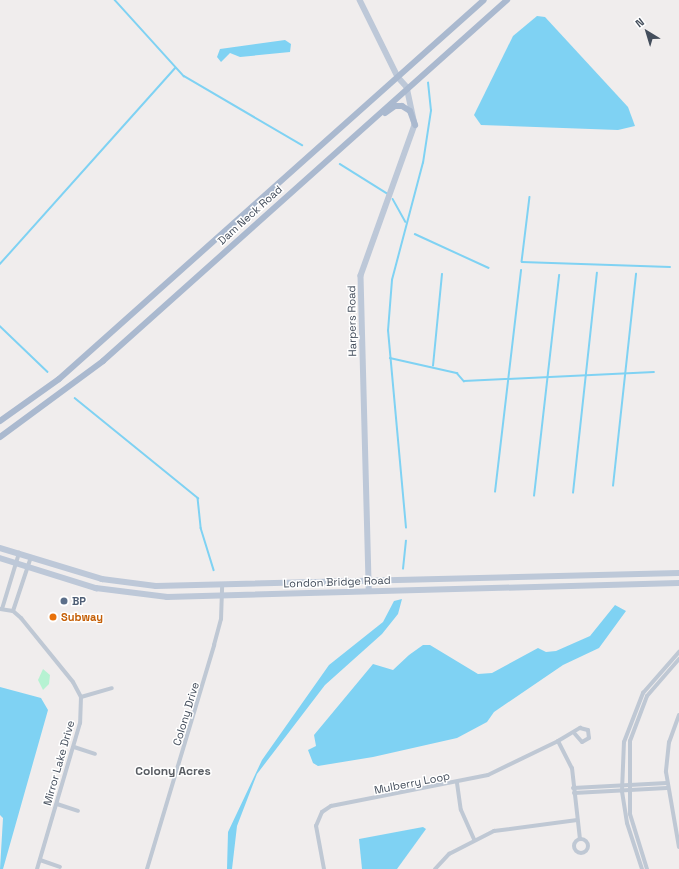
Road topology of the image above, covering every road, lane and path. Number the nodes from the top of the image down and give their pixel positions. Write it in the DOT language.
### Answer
graph roads {
  1 [pos="360,0"];
  2 [pos="484,0"];
  3 [pos="507,0"];
  4 [pos="398,77"];
  5 [pos="407,87"];
  6 [pos="415,125"];
  7 [pos="340,148"];
  8 [pos="0,421"];
  9 [pos="0,437"];
  10 [pos="0,548"];
  11 [pos="19,554"];
  12 [pos="31,557"];
  13 [pos="0,558"];
  14 [pos="16,563"];
  15 [pos="28,566"];
  16 [pos="679,573"];
  17 [pos="369,582"];
  18 [pos="679,583"];
  19 [pos="222,585"];
  20 [pos="369,591"];
  21 [pos="222,596"];
  22 [pos="1,609"];
  23 [pos="13,611"];
  24 [pos="679,652"];
  25 [pos="679,659"];
  26 [pos="112,688"];
  27 [pos="81,697"];
  28 [pos="679,715"];
  29 [pos="575,734"];
  30 [pos="558,741"];
  31 [pos="74,747"];
  32 [pos="95,754"];
  33 [pos="457,783"];
  34 [pos="622,785"];
  35 [pos="667,786"];
  36 [pos="628,788"];
  37 [pos="622,790"];
  38 [pos="574,791"];
  39 [pos="57,804"];
  40 [pos="78,811"];
  41 [pos="576,820"];
  42 [pos="580,838"];
  43 [pos="474,839"];
  44 [pos="679,847"];
  45 [pos="40,860"];
  46 [pos="60,867"];
  47 [pos="37,869"];
  48 [pos="147,869"];
  49 [pos="324,869"];
  50 [pos="435,869"];
  51 [pos="642,869"];
  52 [pos="648,869"];
  1 -- 4 [label="main road"];
  2 -- 4 [label="main road, Dam Neck Road"];
  3 -- 5 [label="main road, Dam Neck Road"];
  4 -- 5 [label="main road"];
  4 -- 8 [label="main road, Dam Neck Road"];
  5 -- 6 [label="main road"];
  5 -- 7 [label="main road, Dam Neck Road"];
  6 -- 7 [label="main road"];
  6 -- 17 [label="main road, Harpers Road"];
  7 -- 9 [label="main road, Dam Neck Road"];
  10 -- 11 [label="main road, London Bridge Road"];
  11 -- 12 [label="main road, London Bridge Road"];
  11 -- 14 [label="street"];
  12 -- 15 [label="street"];
  12 -- 19 [label="main road, London Bridge Road"];
  13 -- 14 [label="main road, London Bridge Road"];
  14 -- 15 [label="main road, London Bridge Road"];
  14 -- 22 [label="street"];
  15 -- 21 [label="main road, London Bridge Road"];
  15 -- 23 [label="street"];
  16 -- 17 [label="main road, London Bridge Road"];
  17 -- 19 [label="main road, London Bridge Road"];
  17 -- 20 [label="main road, Harpers Road"];
  18 -- 20 [label="main road, London Bridge Road"];
  19 -- 21 [label="street, Colony Drive"];
  20 -- 21 [label="main road, London Bridge Road"];
  21 -- 48 [label="street, Colony Drive"];
  22 -- 23 [label="street"];
  23 -- 27 [label="street"];
  24 -- 34 [label="street"];
  25 -- 36 [label="street"];
  26 -- 27 [label="street"];
  27 -- 31 [label="street, Mirror Lake Drive"];
  28 -- 35 [label="street"];
  29 -- 30 [label="street, Mulberry Loop"];
  30 -- 33 [label="street, Mulberry Loop"];
  30 -- 38 [label="street"];
  31 -- 32 [label="street"];
  31 -- 39 [label="street, Mirror Lake Drive"];
  33 -- 43 [label="street"];
  33 -- 49 [label="street, Mulberry Loop"];
  34 -- 36 [label="street"];
  34 -- 37 [label="street"];
  34 -- 38 [label="street"];
  35 -- 36 [label="street"];
  35 -- 44 [label="street"];
  36 -- 37 [label="street"];
  36 -- 52 [label="street"];
  37 -- 38 [label="street"];
  37 -- 51 [label="street"];
  38 -- 41 [label="street"];
  39 -- 40 [label="street"];
  39 -- 45 [label="street, Mirror Lake Drive"];
  41 -- 42 [label="street"];
  41 -- 43 [label="street"];
  43 -- 50 [label="street"];
  45 -- 46 [label="street"];
  45 -- 47 [label="street, Mirror Lake Drive"];
}
